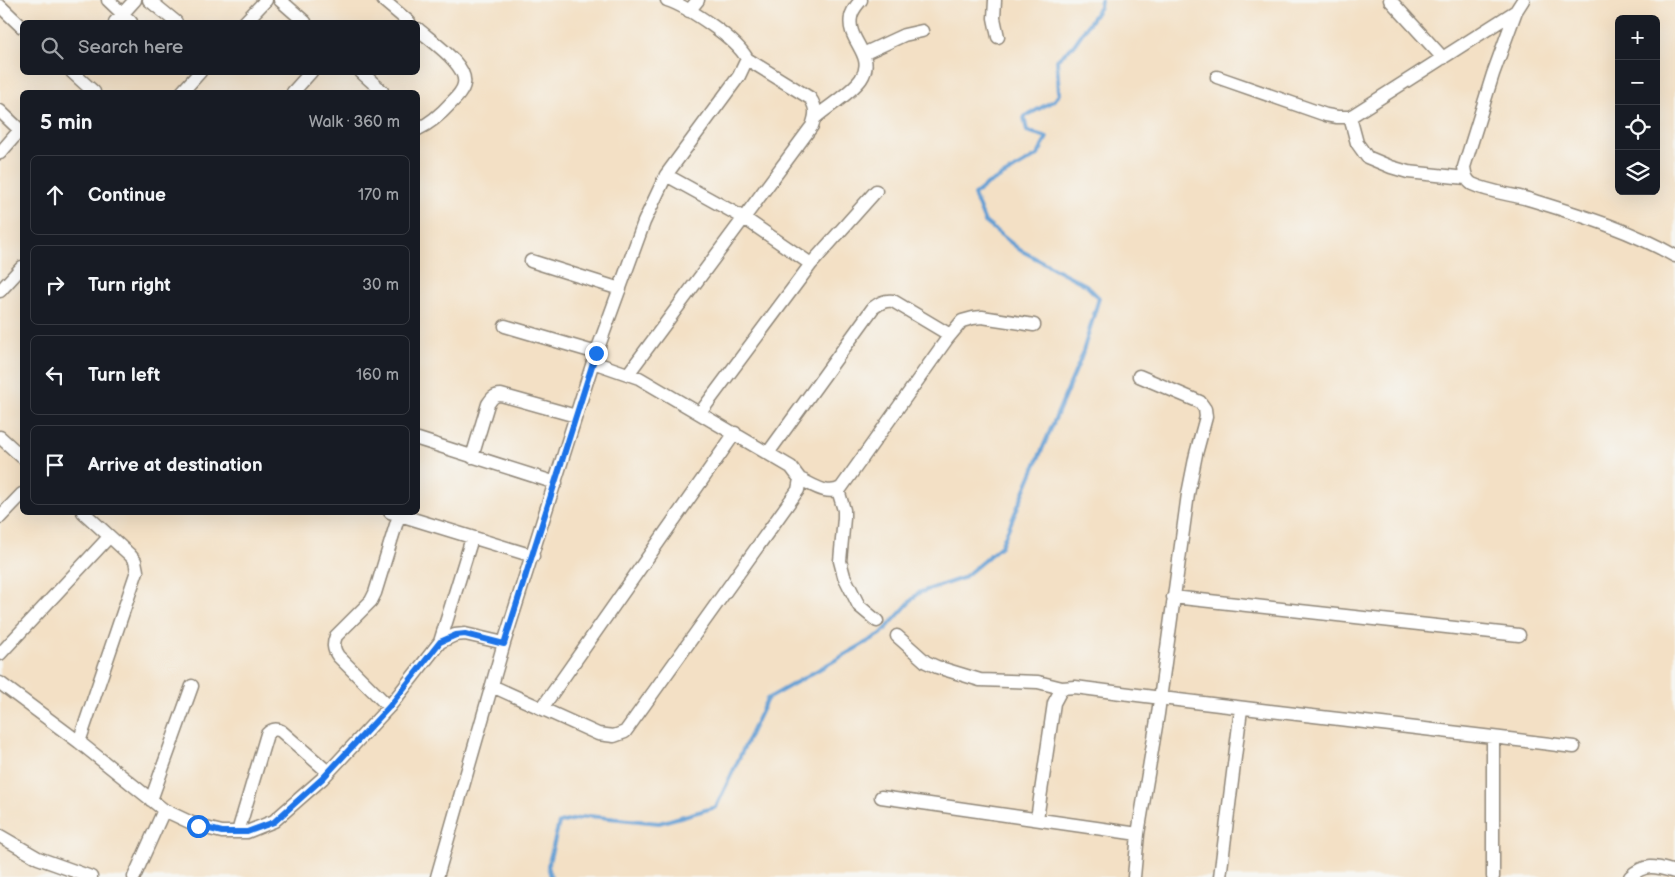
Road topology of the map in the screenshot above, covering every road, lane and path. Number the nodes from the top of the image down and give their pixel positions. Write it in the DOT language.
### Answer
graph roads {
  1 [pos="108,0"];
  2 [pos="135,0"];
  3 [pos="149,0"];
  4 [pos="280,0"];
  5 [pos="383,0"];
  6 [pos="667,0"];
  7 [pos="698,0"];
  8 [pos="860,0"];
  9 [pos="995,0"];
  10 [pos="1390,0"];
  11 [pos="260,2"];
  12 [pos="1519,5"];
  13 [pos="0,6"];
  14 [pos="689,11"];
  15 [pos="123,20"];
  16 [pos="174,20"];
  17 [pos="247,20"];
  18 [pos="303,20"];
  19 [pos="407,20"];
  20 [pos="20,25"];
  21 [pos="922,31"];
  22 [pos="420,32"];
  23 [pos="998,37"];
  24 [pos="863,54"];
  25 [pos="1443,58"];
  26 [pos="747,59"];
  27 [pos="75,75"];
  28 [pos="192,75"];
  29 [pos="309,75"];
  30 [pos="363,75"];
  31 [pos="1216,77"];
  32 [pos="92,90"];
  33 [pos="183,90"];
  34 [pos="295,90"];
  35 [pos="381,90"];
  36 [pos="0,112"];
  37 [pos="816,116"];
  38 [pos="1350,117"];
  39 [pos="420,128"];
  40 [pos="20,130"];
  41 [pos="20,132"];
  42 [pos="0,153"];
  43 [pos="666,175"];
  44 [pos="1466,178"];
  45 [pos="876,191"];
  46 [pos="744,218"];
  47 [pos="1675,256"];
  48 [pos="531,261"];
  49 [pos="811,264"];
  50 [pos="20,269"];
  51 [pos="620,289"];
  52 [pos="0,291"];
  53 [pos="1034,325"];
  54 [pos="504,326"];
  55 [pos="950,335"];
  56 [pos="595,357"];
  57 [pos="628,374"];
  58 [pos="1139,376"];
  59 [pos="700,413"];
  60 [pos="576,416"];
  61 [pos="735,433"];
  62 [pos="0,436"];
  63 [pos="420,441"];
  64 [pos="20,453"];
  65 [pos="768,453"];
  66 [pos="472,457"];
  67 [pos="800,479"];
  68 [pos="556,483"];
  69 [pos="838,490"];
  70 [pos="20,496"];
  71 [pos="92,515"];
  72 [pos="394,515"];
  73 [pos="397,515"];
  74 [pos="0,517"];
  75 [pos="109,537"];
  76 [pos="472,538"];
  77 [pos="533,556"];
  78 [pos="1173,597"];
  79 [pos="877,621"];
  80 [pos="1519,635"];
  81 [pos="897,636"];
  82 [pos="440,642"];
  83 [pos="504,644"];
  84 [pos="0,654"];
  85 [pos="0,683"];
  86 [pos="192,686"];
  87 [pos="492,686"];
  88 [pos="1062,688"];
  89 [pos="1160,698"];
  90 [pos="389,707"];
  91 [pos="542,708"];
  92 [pos="1241,709"];
  93 [pos="1493,737"];
  94 [pos="79,742"];
  95 [pos="1574,747"];
  96 [pos="328,772"];
  97 [pos="881,796"];
  98 [pos="151,800"];
  99 [pos="164,810"];
  100 [pos="1037,819"];
  101 [pos="238,832"];
  102 [pos="1138,834"];
  103 [pos="0,836"];
  104 [pos="1675,872"];
  105 [pos="91,877"];
  106 [pos="134,877"];
  107 [pos="437,877"];
  108 [pos="1134,877"];
  109 [pos="1220,877"];
  110 [pos="1493,877"];
  111 [pos="1630,877"];
  1 -- 15 [label="street"];
  2 -- 15 [label="street"];
  3 -- 16 [label="street"];
  4 -- 18 [label="street"];
  5 -- 19 [label="street"];
  6 -- 14 [label="street"];
  7 -- 14 [label="street"];
  8 -- 24 [label="street"];
  9 -- 23 [label="street"];
  10 -- 25 [label="street"];
  11 -- 17 [label="street"];
  12 -- 25 [label="street"];
  12 -- 44 [label="street"];
  13 -- 20 [label="street"];
  14 -- 26 [label="street"];
  21 -- 24 [label="street"];
  22 -- 39 [label="street"];
  24 -- 37 [label="street"];
  25 -- 38 [label="street"];
  26 -- 37 [label="street"];
  26 -- 43 [label="street"];
  27 -- 32 [label="street"];
  28 -- 33 [label="street"];
  29 -- 34 [label="street"];
  30 -- 35 [label="street"];
  31 -- 38 [label="street"];
  36 -- 40 [label="street"];
  37 -- 46 [label="street"];
  38 -- 44 [label="street"];
  41 -- 42 [label="street"];
  43 -- 46 [label="street"];
  43 -- 51 [label="street"];
  44 -- 47 [label="street"];
  45 -- 49 [label="street"];
  46 -- 49 [label="street"];
  46 -- 57 [label="street"];
  48 -- 51 [label="street"];
  49 -- 59 [label="street"];
  50 -- 52 [label="street"];
  51 -- 56 [label="street"];
  53 -- 55 [label="street"];
  54 -- 56 [label="street"];
  55 -- 65 [label="street"];
  55 -- 69 [label="street"];
  56 -- 57 [label="street"];
  56 -- 60 [label="street"];
  57 -- 59 [label="street"];
  58 -- 78 [label="street"];
  59 -- 61 [label="street"];
  60 -- 66 [label="street"];
  60 -- 68 [label="street"];
  61 -- 65 [label="street"];
  61 -- 91 [label="street"];
  62 -- 64 [label="street"];
  63 -- 66 [label="street"];
  65 -- 67 [label="street"];
  66 -- 68 [label="street"];
  67 -- 69 [label="street"];
  67 -- 91 [label="street"];
  68 -- 77 [label="street"];
  69 -- 79 [label="street"];
  70 -- 74 [label="street"];
  71 -- 75 [label="street"];
  72 -- 90 [label="street"];
  73 -- 76 [label="street"];
  75 -- 84 [label="street"];
  75 -- 94 [label="street"];
  76 -- 77 [label="street"];
  76 -- 82 [label="street"];
  77 -- 83 [label="street"];
  78 -- 80 [label="street"];
  78 -- 89 [label="street"];
  81 -- 88 [label="street"];
  82 -- 83 [label="street"];
  82 -- 90 [label="street"];
  83 -- 87 [label="street"];
  85 -- 94 [label="street"];
  86 -- 98 [label="street"];
  87 -- 91 [label="street"];
  87 -- 107 [label="street"];
  88 -- 89 [label="street"];
  88 -- 100 [label="street"];
  89 -- 92 [label="street"];
  89 -- 102 [label="street"];
  90 -- 96 [label="street"];
  92 -- 93 [label="street"];
  92 -- 109 [label="street"];
  93 -- 95 [label="street"];
  93 -- 110 [label="street"];
  94 -- 98 [label="street"];
  96 -- 101 [label="street"];
  96 -- 101 [label="street"];
  97 -- 100 [label="street"];
  98 -- 99 [label="street"];
  99 -- 101 [label="street"];
  99 -- 106 [label="street"];
  100 -- 102 [label="street"];
  102 -- 108 [label="street"];
  103 -- 105 [label="street"];
  104 -- 111 [label="street"];
}
